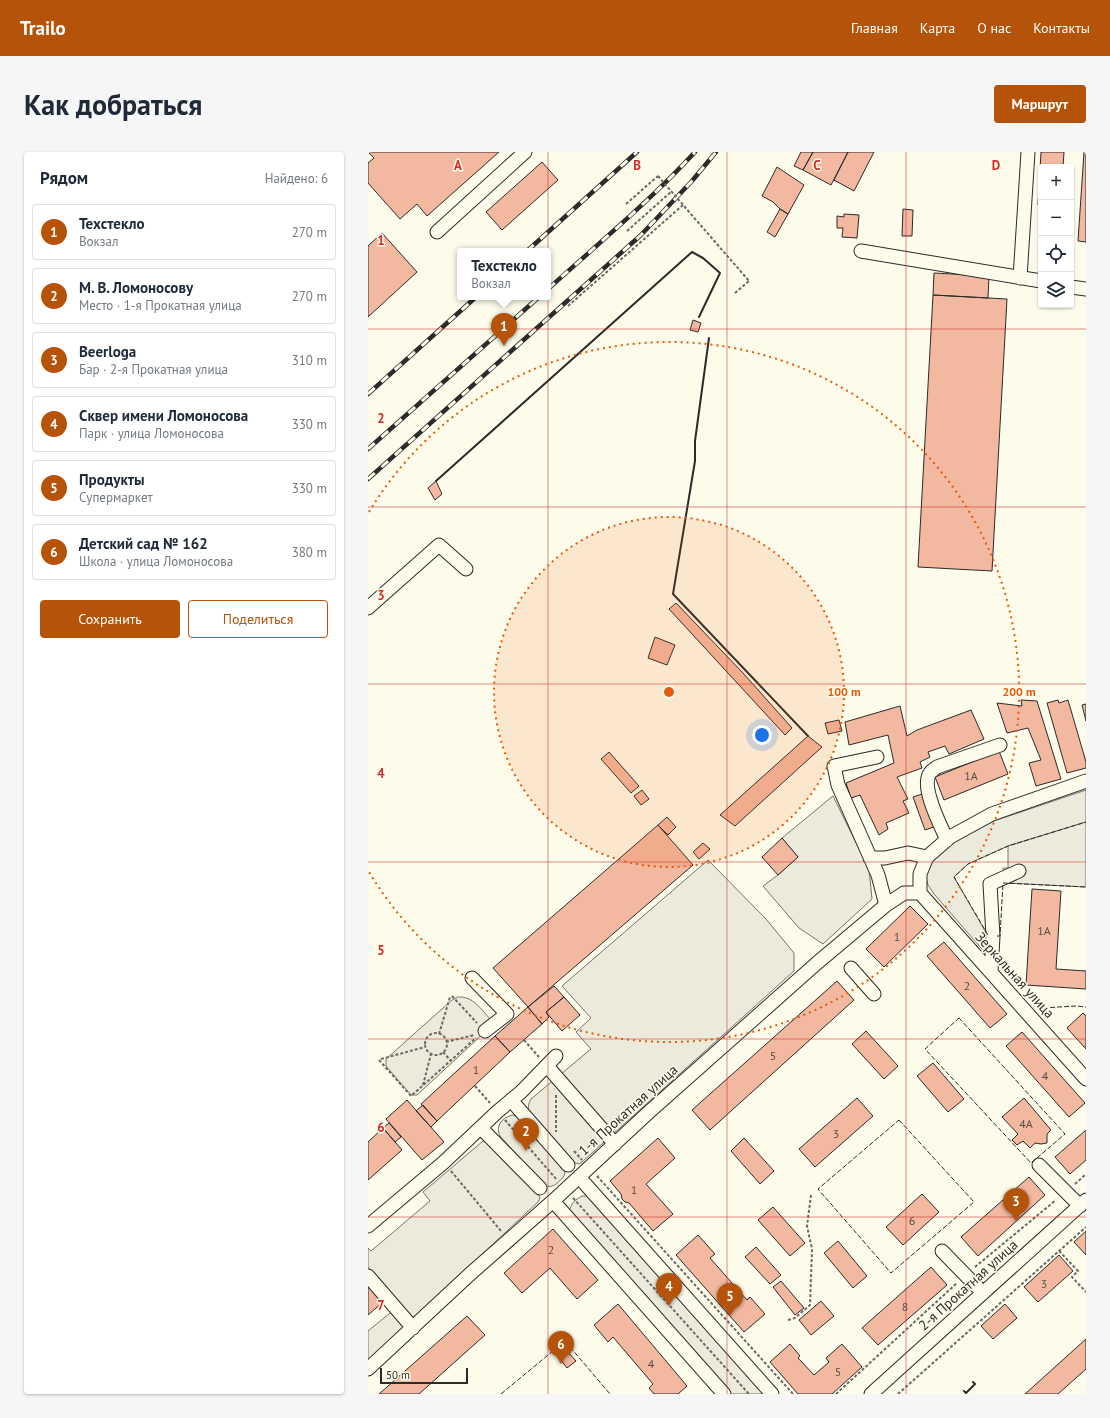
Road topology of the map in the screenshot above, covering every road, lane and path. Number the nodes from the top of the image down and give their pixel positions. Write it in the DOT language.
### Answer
graph roads {
  1 [pos="525,152"];
  2 [pos="1028,152"];
  3 [pos="672,191"];
  4 [pos="626,204"];
  5 [pos="683,205"];
  6 [pos="628,231"];
  7 [pos="437,232"];
  8 [pos="861,251"];
  9 [pos="1020,278"];
  10 [pos="1038,281"];
  11 [pos="1074,287"];
  12 [pos="1086,289"];
  13 [pos="735,294"];
  14 [pos="568,306"];
  15 [pos="466,570"];
  16 [pos="368,608"];
  17 [pos="1000,745"];
  18 [pos="877,757"];
  19 [pos="1086,781"];
  20 [pos="947,840"];
  21 [pos="927,857"];
  22 [pos="870,858"];
  23 [pos="1019,871"];
  24 [pos="920,893"];
  25 [pos="886,905"];
  26 [pos="851,968"];
  27 [pos="991,972"];
  28 [pos="472,978"];
  29 [pos="874,994"];
  30 [pos="484,1032"];
  31 [pos="439,1034"];
  32 [pos="524,1040"];
  33 [pos="446,1042"];
  34 [pos="425,1047"];
  35 [pos="443,1052"];
  36 [pos="431,1054"];
  37 [pos="451,1061"];
  38 [pos="553,1066"];
  39 [pos="1085,1076"];
  40 [pos="422,1086"];
  41 [pos="475,1086"];
  42 [pos="511,1100"];
  43 [pos="498,1112"];
  44 [pos="551,1126"];
  45 [pos="482,1128"];
  46 [pos="615,1144"];
  47 [pos="573,1150"];
  48 [pos="443,1163"];
  49 [pos="1039,1164"];
  50 [pos="568,1165"];
  51 [pos="589,1168"];
  52 [pos="579,1177"];
  53 [pos="540,1188"];
  54 [pos="566,1190"];
  55 [pos="812,1195"];
  56 [pos="553,1201"];
  57 [pos="1083,1203"];
  58 [pos="368,1226"];
  59 [pos="1086,1227"];
  60 [pos="508,1240"];
  61 [pos="942,1251"];
  62 [pos="1060,1251"];
  63 [pos="368,1276"];
  64 [pos="1086,1292"];
  65 [pos="983,1293"];
  66 [pos="788,1320"];
  67 [pos="413,1328"];
  68 [pos="368,1369"];
  69 [pos="724,1394"];
  70 [pos="749,1394"];
  71 [pos="772,1394"];
  72 [pos="793,1394"];
  73 [pos="871,1394"];
  74 [pos="898,1394"];
  1 -- 7 [label="street"];
  2 -- 9 [label="street"];
  3 -- 4 [label="path, bridge"];
  3 -- 5 [label="path, bridge"];
  3 -- 6 [label="path"];
  5 -- 13 [label="path, bridge"];
  5 -- 14 [label="path"];
  8 -- 9 [label="street"];
  9 -- 10 [label="street"];
  11 -- 12 [label="street"];
  15 -- 16 [label="street"];
  17 -- 20 [label="street"];
  18 -- 22 [label="street"];
  19 -- 20 [label="street"];
  20 -- 21 [label="street"];
  21 -- 22 [label="street"];
  21 -- 24 [label="street"];
  22 -- 25 [label="street"];
  23 -- 27 [label="street"];
  24 -- 25 [label="street, 1-я Прокатная улица"];
  24 -- 27 [label="street, Зеркальная улица"];
  25 -- 46 [label="street, 1-я Прокатная улица"];
  26 -- 29 [label="street"];
  27 -- 39 [label="street, Зеркальная улица"];
  28 -- 30 [label="street"];
  30 -- 31 [label="path"];
  30 -- 33 [label="path"];
  30 -- 37 [label="path"];
  31 -- 33 [label="path"];
  31 -- 34 [label="path"];
  32 -- 38 [label="path"];
  33 -- 35 [label="path"];
  34 -- 36 [label="path"];
  34 -- 40 [label="path"];
  35 -- 36 [label="path"];
  35 -- 37 [label="path"];
  36 -- 40 [label="path"];
  37 -- 40 [label="path"];
  38 -- 42 [label="street"];
  38 -- 44 [label="path"];
  38 -- 46 [label="street"];
  41 -- 43 [label="path"];
  42 -- 43 [label="street"];
  42 -- 50 [label="street"];
  43 -- 45 [label="street"];
  43 -- 54 [label="path"];
  45 -- 48 [label="street"];
  45 -- 53 [label="street"];
  46 -- 51 [label="street, 1-я Прокатная улица"];
  47 -- 51 [label="path"];
  48 -- 58 [label="street"];
  48 -- 60 [label="path"];
  49 -- 57 [label="street"];
  51 -- 52 [label="street, 1-я Прокатная улица"];
  51 -- 72 [label="path"];
  52 -- 54 [label="street, 1-я Прокатная улица"];
  52 -- 71 [label="street"];
  54 -- 56 [label="street, 1-я Прокатная улица"];
  54 -- 70 [label="path"];
  55 -- 66 [label="path"];
  56 -- 60 [label="street, 1-я Прокатная улица"];
  56 -- 69 [label="street"];
  57 -- 65 [label="street, 2-я Прокатная улица"];
  59 -- 62 [label="path"];
  60 -- 67 [label="street, 1-я Прокатная улица"];
  61 -- 65 [label="street"];
  62 -- 64 [label="path"];
  62 -- 74 [label="path"];
  63 -- 67 [label="street"];
  65 -- 73 [label="street, 2-я Прокатная улица"];
  67 -- 68 [label="street, 1-я Прокатная улица"];
}
